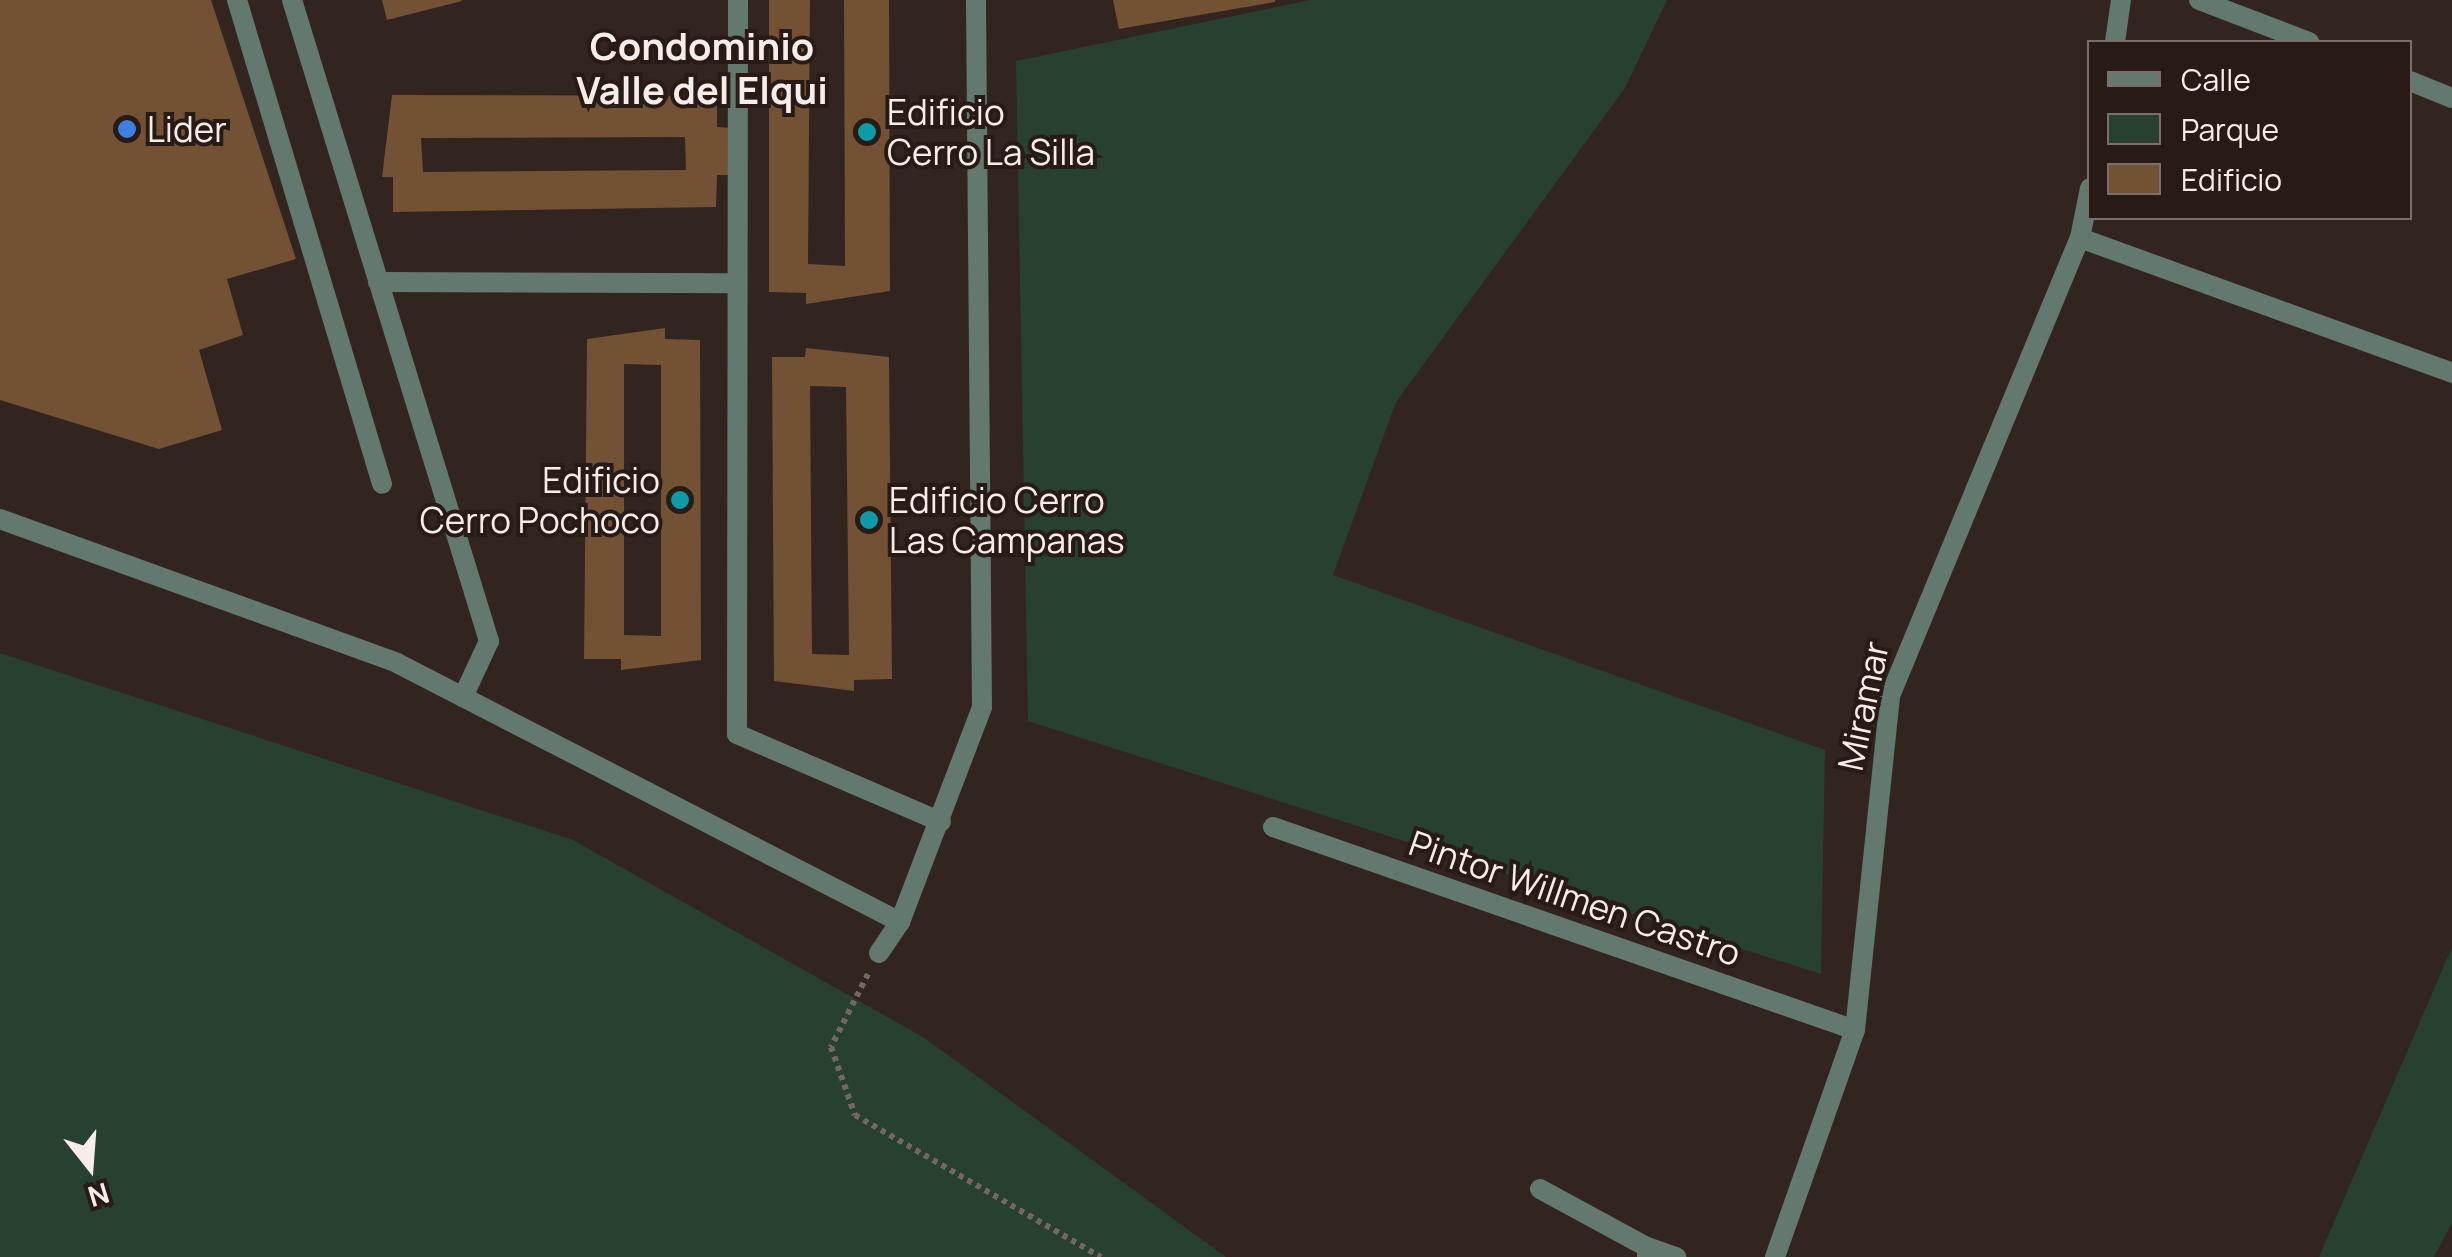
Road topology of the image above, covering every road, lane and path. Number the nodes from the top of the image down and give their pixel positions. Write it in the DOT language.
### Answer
graph roads {
  1 [pos="237,0"];
  2 [pos="292,0"];
  3 [pos="738,0"];
  4 [pos="976,0"];
  5 [pos="2122,0"];
  6 [pos="2199,0"];
  7 [pos="2115,40"];
  8 [pos="2304,40"];
  9 [pos="2412,82"];
  10 [pos="2452,98"];
  11 [pos="2087,203"];
  12 [pos="2080,238"];
  13 [pos="378,282"];
  14 [pos="736,284"];
  15 [pos="2452,373"];
  16 [pos="382,484"];
  17 [pos="0,519"];
  18 [pos="464,696"];
  19 [pos="940,822"];
  20 [pos="1273,827"];
  21 [pos="900,922"];
  22 [pos="879,953"];
  23 [pos="1855,1030"];
  24 [pos="1540,1189"];
  25 [pos="1647,1252"];
  26 [pos="1101,1257"];
  27 [pos="1676,1257"];
  28 [pos="1775,1257"];
  1 -- 16 [label="street"];
  2 -- 13 [label="street"];
  3 -- 14 [label="street"];
  4 -- 19 [label="street"];
  5 -- 7 [label="street"];
  6 -- 8 [label="street"];
  9 -- 10 [label="street"];
  11 -- 12 [label="street, Miramar"];
  12 -- 15 [label="street"];
  12 -- 23 [label="street, Miramar"];
  13 -- 14 [label="street"];
  13 -- 18 [label="street"];
  14 -- 19 [label="street"];
  17 -- 18 [label="street"];
  18 -- 21 [label="street"];
  19 -- 21 [label="street"];
  20 -- 23 [label="street, Pintor Willmen Castro"];
  21 -- 22 [label="street"];
  22 -- 26 [label="path"];
  23 -- 28 [label="street, Miramar"];
  24 -- 25 [label="street"];
  25 -- 27 [label="street"];
}
